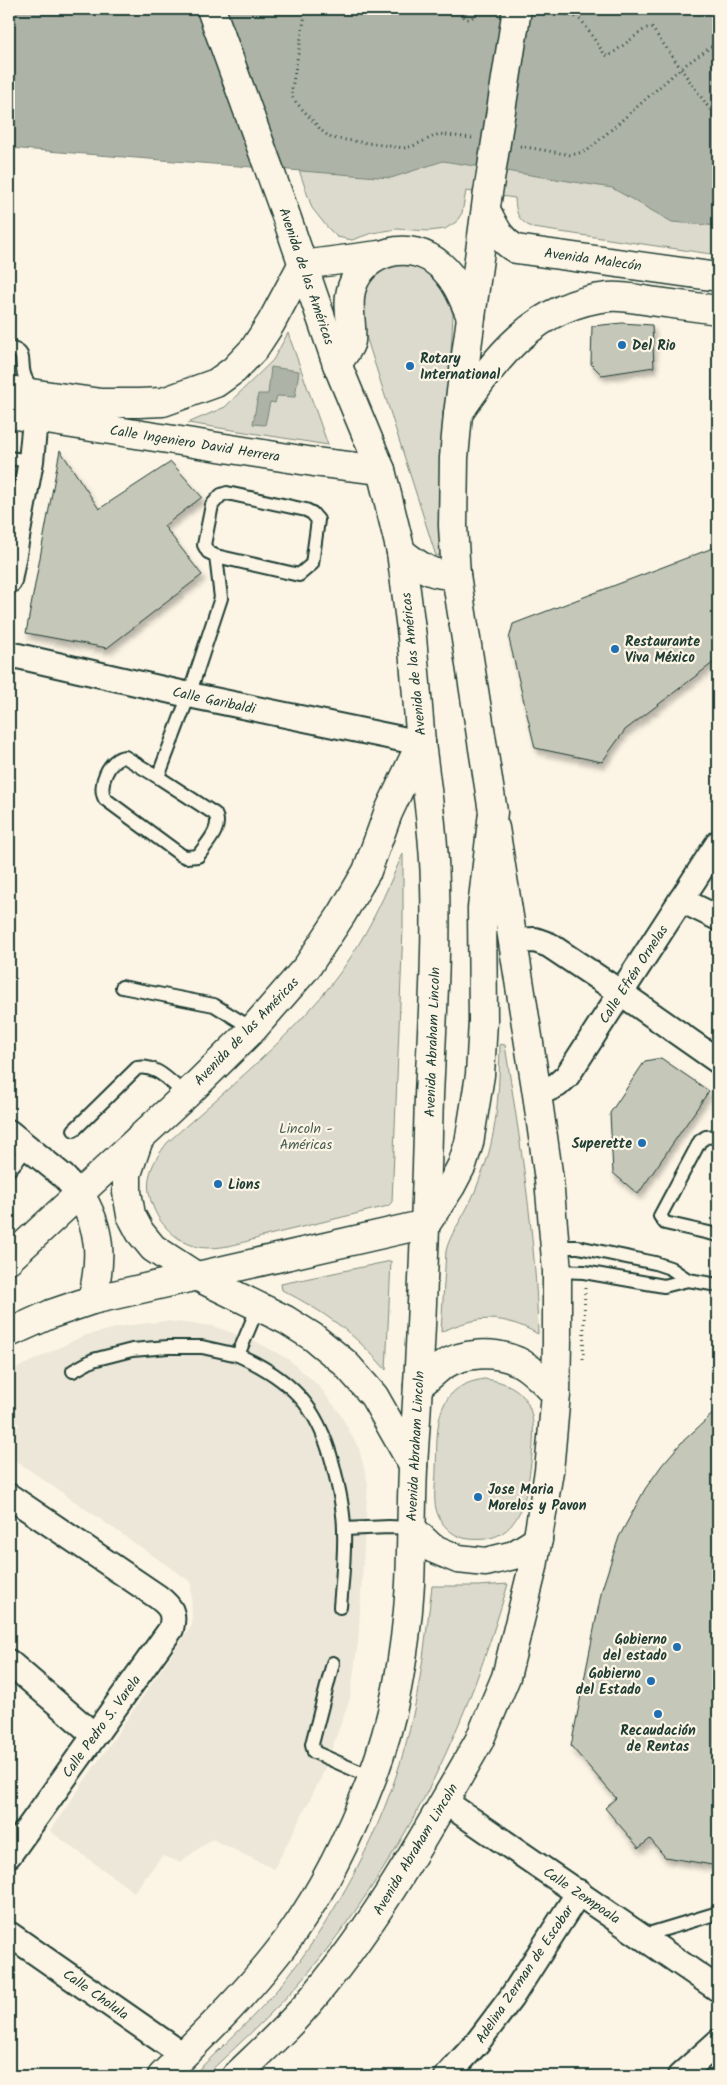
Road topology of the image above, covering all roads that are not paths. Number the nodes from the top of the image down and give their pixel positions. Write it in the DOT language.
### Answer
graph roads {
  1 [pos="211,9"];
  2 [pos="517,9"];
  3 [pos="487,206"];
  4 [pos="379,255"];
  5 [pos="302,265"];
  6 [pos="718,277"];
  7 [pos="718,310"];
  8 [pos="471,317"];
  9 [pos="9,348"];
  10 [pos="337,364"];
  11 [pos="9,390"];
  12 [pos="36,407"];
  13 [pos="9,414"];
  14 [pos="458,414"];
  15 [pos="100,415"];
  16 [pos="20,459"];
  17 [pos="381,470"];
  18 [pos="401,552"];
  19 [pos="216,556"];
  20 [pos="456,575"];
  21 [pos="9,581"];
  22 [pos="9,654"];
  23 [pos="189,696"];
  24 [pos="421,743"];
  25 [pos="158,777"];
  26 [pos="493,812"];
  27 [pos="718,843"];
  28 [pos="682,900"];
  29 [pos="718,918"];
  30 [pos="513,941"];
  31 [pos="122,988"];
  32 [pos="621,993"];
  33 [pos="253,1029"];
  34 [pos="718,1061"];
  35 [pos="186,1094"];
  36 [pos="538,1094"];
  37 [pos="74,1130"];
  38 [pos="9,1132"];
  39 [pos="140,1136"];
  40 [pos="718,1136"];
  41 [pos="28,1148"];
  42 [pos="9,1170"];
  43 [pos="79,1194"];
  44 [pos="426,1224"];
  45 [pos="718,1235"];
  46 [pos="9,1259"];
  47 [pos="556,1259"];
  48 [pos="196,1276"];
  49 [pos="688,1280"];
  50 [pos="718,1285"];
  51 [pos="92,1300"];
  52 [pos="258,1307"];
  53 [pos="9,1333"];
  54 [pos="238,1355"];
  55 [pos="73,1371"];
  56 [pos="418,1386"];
  57 [pos="556,1394"];
  58 [pos="413,1465"];
  59 [pos="9,1496"];
  60 [pos="411,1528"];
  61 [pos="344,1529"];
  62 [pos="538,1540"];
  63 [pos="340,1607"];
  64 [pos="9,1662"];
  65 [pos="333,1663"];
  66 [pos="94,1735"];
  67 [pos="373,1776"];
  68 [pos="444,1801"];
  69 [pos="9,1855"];
  70 [pos="579,1892"];
  71 [pos="718,1913"];
  72 [pos="9,1934"];
  73 [pos="642,1936"];
  74 [pos="718,1989"];
  75 [pos="718,2042"];
  76 [pos="183,2056"];
  77 [pos="162,2076"];
  78 [pos="236,2076"];
  79 [pos="447,2076"];
  80 [pos="680,2076"];
  1 -- 5 [label="main road, Avenida de las Américas"];
  2 -- 3 [label="main road, bridge"];
  3 -- 6 [label="main road, Avenida Malecón"];
  3 -- 8 [label="main road"];
  4 -- 5 [label="main road"];
  4 -- 8 [label="main road"];
  4 -- 10 [label="main road"];
  5 -- 10 [label="main road, Avenida de las Américas"];
  5 -- 15 [label="main road, Calle Ingeniero David Herrera"];
  7 -- 14 [label="main road"];
  8 -- 14 [label="main road"];
  9 -- 12 [label="lane"];
  10 -- 17 [label="main road, Avenida de las Américas"];
  11 -- 12 [label="main road, Calle Ingeniero David Herrera"];
  12 -- 13 [label="main road, Calle Ingeniero David Herrera"];
  12 -- 15 [label="main road, Calle Ingeniero David Herrera"];
  12 -- 16 [label="street"];
  14 -- 20 [label="main road"];
  15 -- 17 [label="main road, Calle Ingeniero David Herrera"];
  16 -- 21 [label="street"];
  17 -- 18 [label="main road, Avenida de las Américas"];
  18 -- 20 [label="main road"];
  18 -- 24 [label="main road, Avenida de las Américas"];
  19 -- 19 [label="lane"];
  19 -- 23 [label="lane"];
  20 -- 26 [label="main road"];
  22 -- 23 [label="street, Calle Garibaldi"];
  23 -- 24 [label="street, Calle Garibaldi"];
  23 -- 25 [label="lane"];
  24 -- 33 [label="main road, Avenida de las Américas"];
  24 -- 44 [label="main road, Avenida Abraham Lincoln"];
  25 -- 25 [label="lane"];
  26 -- 30 [label="main road, Avenida Abraham Lincoln"];
  26 -- 44 [label="main road"];
  27 -- 28 [label="street, Calle Efrén Ornelas"];
  28 -- 29 [label="street"];
  28 -- 32 [label="street, Calle Efrén Ornelas"];
  30 -- 32 [label="street"];
  30 -- 36 [label="main road, Avenida Abraham Lincoln"];
  31 -- 33 [label="lane"];
  32 -- 34 [label="street"];
  32 -- 36 [label="street, Calle Efrén Ornelas"];
  33 -- 35 [label="main road, Avenida de las Américas"];
  35 -- 37 [label="lane"];
  35 -- 39 [label="main road, Avenida de las Américas"];
  36 -- 47 [label="main road, Avenida Abraham Lincoln"];
  38 -- 41 [label="street"];
  39 -- 43 [label="main road, Avenida de las Américas"];
  39 -- 48 [label="main road"];
  40 -- 45 [label="lane"];
  41 -- 42 [label="lane"];
  41 -- 43 [label="street"];
  43 -- 46 [label="main road, Avenida de las Américas"];
  43 -- 51 [label="main road"];
  44 -- 48 [label="main road"];
  44 -- 56 [label="main road, Avenida Abraham Lincoln"];
  47 -- 49 [label="lane"];
  47 -- 49 [label="lane"];
  47 -- 57 [label="main road, Avenida Abraham Lincoln"];
  48 -- 51 [label="main road"];
  48 -- 52 [label="main road"];
  49 -- 50 [label="lane"];
  51 -- 53 [label="main road"];
  52 -- 54 [label="lane"];
  52 -- 58 [label="main road"];
  54 -- 55 [label="lane"];
  54 -- 61 [label="lane"];
  56 -- 57 [label="main road"];
  56 -- 58 [label="main road, Avenida Abraham Lincoln"];
  57 -- 62 [label="main road, Avenida Abraham Lincoln"];
  58 -- 60 [label="main road, Avenida Abraham Lincoln"];
  59 -- 66 [label="street, Calle Pedro S. Varela"];
  60 -- 61 [label="lane"];
  60 -- 62 [label="main road"];
  60 -- 67 [label="main road, Avenida Abraham Lincoln"];
  61 -- 63 [label="lane"];
  62 -- 68 [label="main road, Avenida Abraham Lincoln"];
  64 -- 66 [label="street"];
  65 -- 67 [label="lane"];
  66 -- 69 [label="street, Calle Pedro S. Varela"];
  67 -- 76 [label="main road, Avenida Abraham Lincoln"];
  68 -- 70 [label="street, Calle Zempoala"];
  68 -- 78 [label="main road, Avenida Abraham Lincoln"];
  70 -- 73 [label="street, Calle Zempoala"];
  70 -- 79 [label="street, Adelina Zerman de Escobar"];
  71 -- 73 [label="lane"];
  72 -- 76 [label="street, Calle Cholula"];
  73 -- 74 [label="street, Calle Zempoala"];
  75 -- 80 [label="street"];
  76 -- 77 [label="main road, Avenida Abraham Lincoln"];
}
